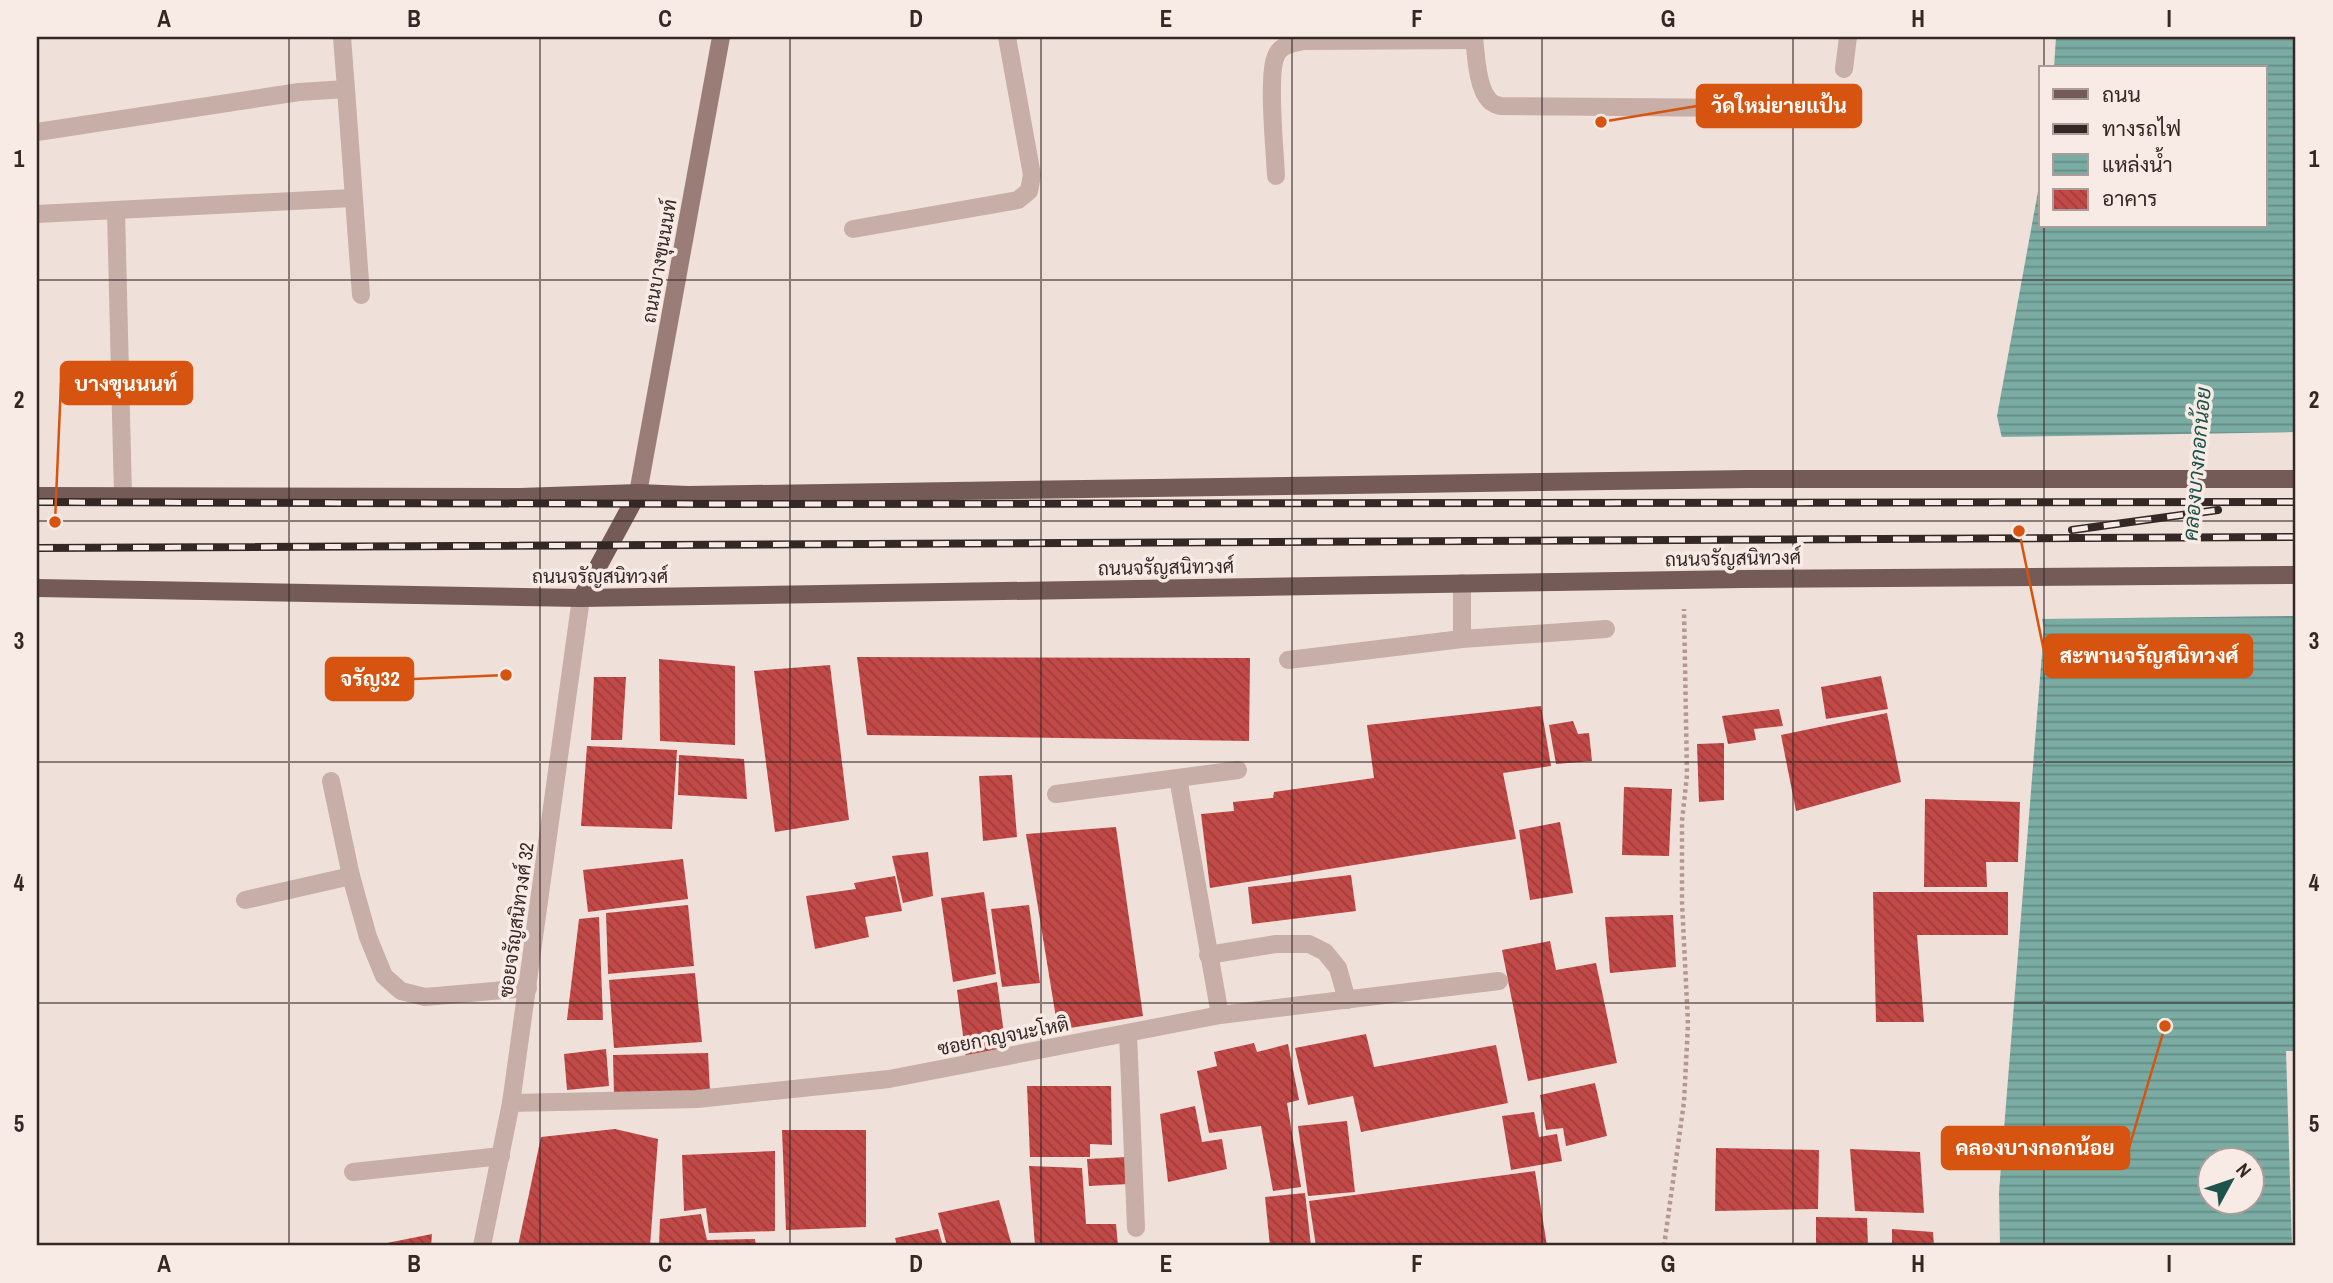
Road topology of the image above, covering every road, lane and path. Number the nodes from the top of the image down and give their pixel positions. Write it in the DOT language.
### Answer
graph roads {
  1 [pos="342,37"];
  2 [pos="721,37"];
  3 [pos="1007,37"];
  4 [pos="1847,37"];
  5 [pos="1474,39"];
  6 [pos="1844,69"];
  7 [pos="346,89"];
  8 [pos="1747,108"];
  9 [pos="37,132"];
  10 [pos="1276,176"];
  11 [pos="352,198"];
  12 [pos="116,211"];
  13 [pos="37,214"];
  14 [pos="853,229"];
  15 [pos="361,295"];
  16 [pos="2296,479"];
  17 [pos="638,493"];
  18 [pos="37,496"];
  19 [pos="123,496"];
  20 [pos="2296,575"];
  21 [pos="1462,583"];
  22 [pos="37,588"];
  23 [pos="582,598"];
  24 [pos="1684,607"];
  25 [pos="1605,629"];
  26 [pos="1462,639"];
  27 [pos="1288,660"];
  28 [pos="1238,770"];
  29 [pos="1178,778"];
  30 [pos="331,782"];
  31 [pos="1056,794"];
  32 [pos="351,876"];
  33 [pos="245,900"];
  34 [pos="1208,955"];
  35 [pos="1499,981"];
  36 [pos="528,988"];
  37 [pos="1347,1000"];
  38 [pos="1220,1015"];
  39 [pos="1128,1033"];
  40 [pos="511,1103"];
  41 [pos="501,1156"];
  42 [pos="353,1172"];
  43 [pos="1136,1228"];
  44 [pos="482,1246"];
  45 [pos="1664,1246"];
  1 -- 7 [label="street"];
  2 -- 17 [label="street, ถนนบางขุนนนท์"];
  3 -- 14 [label="street"];
  4 -- 6 [label="street"];
  5 -- 8 [label="street"];
  5 -- 10 [label="street"];
  7 -- 9 [label="street"];
  7 -- 11 [label="street"];
  11 -- 12 [label="street"];
  11 -- 15 [label="street"];
  12 -- 13 [label="street"];
  12 -- 19 [label="street"];
  16 -- 17 [label="main road"];
  17 -- 19 [label="main road"];
  17 -- 23 [label="main road"];
  18 -- 19 [label="main road"];
  20 -- 21 [label="main road, ถนนจรัญสนิทวงศ์"];
  21 -- 23 [label="main road, ถนนจรัญสนิทวงศ์"];
  21 -- 26 [label="street"];
  22 -- 23 [label="main road, ถนนจรัญสนิทวงศ์"];
  23 -- 36 [label="street, ซอยจรัญสนิทวงศ์ 32"];
  24 -- 45 [label="path"];
  25 -- 26 [label="street"];
  26 -- 27 [label="street"];
  28 -- 29 [label="street"];
  29 -- 31 [label="street"];
  29 -- 34 [label="street"];
  30 -- 32 [label="street"];
  32 -- 33 [label="street"];
  32 -- 36 [label="street"];
  34 -- 37 [label="street"];
  34 -- 38 [label="street"];
  35 -- 37 [label="street, ซอยกาญจนะโหติ"];
  36 -- 40 [label="street, ซอยจรัญสนิทวงศ์ 32"];
  37 -- 38 [label="street, ซอยกาญจนะโหติ"];
  38 -- 39 [label="street, ซอยกาญจนะโหติ"];
  39 -- 40 [label="street, ซอยกาญจนะโหติ"];
  39 -- 43 [label="street"];
  40 -- 41 [label="street, ซอยจรัญสนิทวงศ์ 32"];
  41 -- 42 [label="street"];
  41 -- 44 [label="street, ซอยจรัญสนิทวงศ์ 32"];
}
